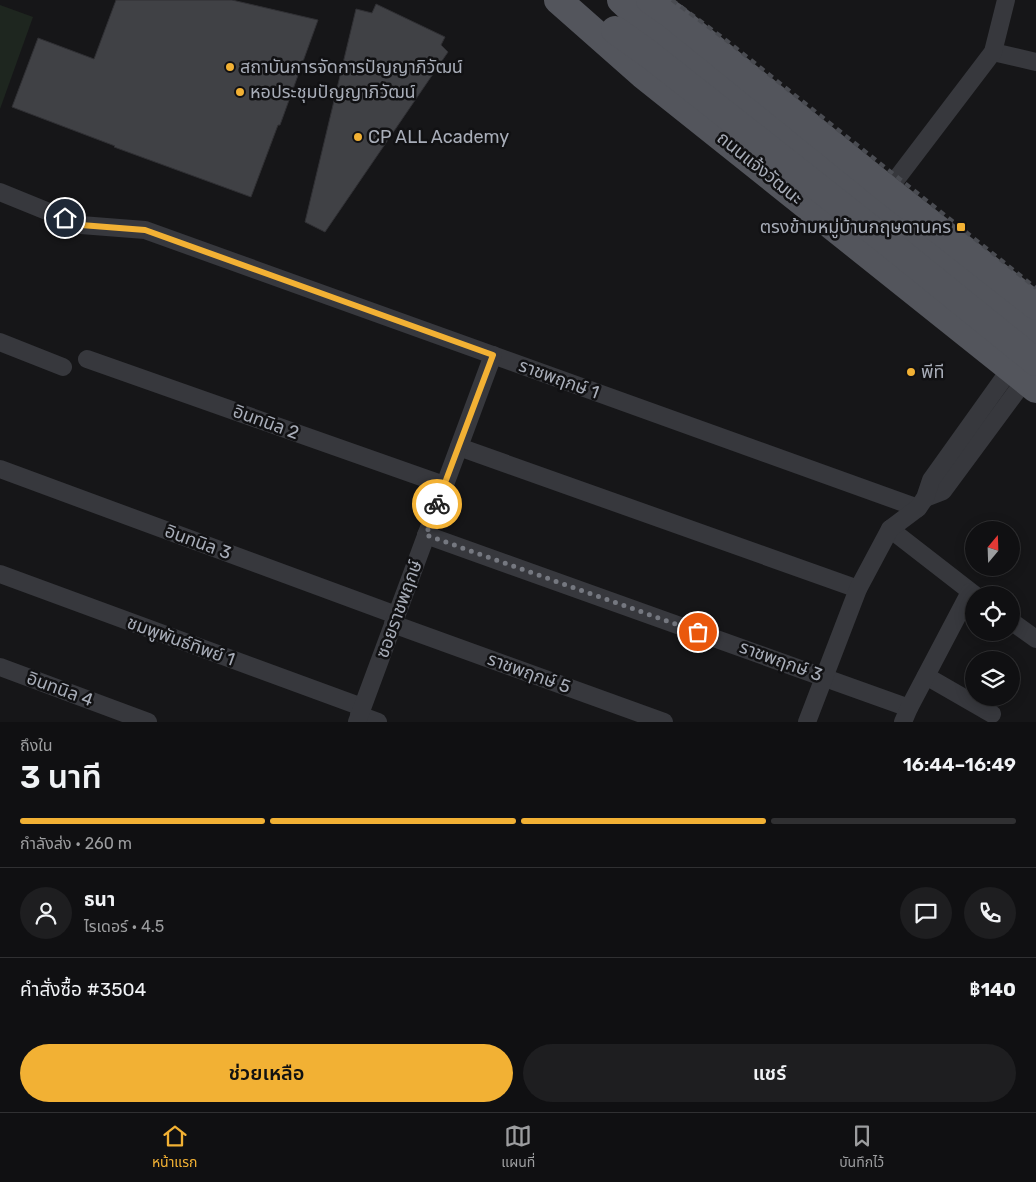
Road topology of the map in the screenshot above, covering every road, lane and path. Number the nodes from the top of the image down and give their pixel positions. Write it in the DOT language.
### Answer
graph roads {
  1 [pos="558,0"];
  2 [pos="572,0"];
  3 [pos="621,0"];
  4 [pos="650,0"];
  5 [pos="1006,0"];
  6 [pos="993,52"];
  7 [pos="1036,62"];
  8 [pos="888,190"];
  9 [pos="0,192"];
  10 [pos="892,232"];
  11 [pos="1036,306"];
  12 [pos="1036,336"];
  13 [pos="0,342"];
  14 [pos="493,355"];
  15 [pos="87,359"];
  16 [pos="63,367"];
  17 [pos="1027,375"];
  18 [pos="459,447"];
  19 [pos="0,469"];
  20 [pos="444,485"];
  21 [pos="922,503"];
  22 [pos="890,529"];
  23 [pos="426,535"];
  24 [pos="0,574"];
  25 [pos="965,587"];
  26 [pos="858,589"];
  27 [pos="965,607"];
  28 [pos="395,620"];
  29 [pos="1020,628"];
  30 [pos="1036,639"];
  31 [pos="0,667"];
  32 [pos="926,676"];
  33 [pos="825,677"];
  34 [pos="992,714"];
  35 [pos="359,715"];
  36 [pos="906,715"];
  37 [pos="148,722"];
  38 [pos="378,722"];
  39 [pos="664,722"];
  40 [pos="807,722"];
  1 -- 17 [label="main road, ถนนแจ้งวัฒนะ"];
  2 -- 10 [label="main road, ถนนแจ้งวัฒนะ"];
  3 -- 10 [label="main road, ถนนแจ้งวัฒนะ"];
  4 -- 8 [label="main road"];
  5 -- 6 [label="street"];
  6 -- 7 [label="street"];
  6 -- 8 [label="street"];
  8 -- 11 [label="main road"];
  9 -- 14 [label="street, ราชพฤกษ์ 1"];
  10 -- 12 [label="main road, ถนนแจ้งวัฒนะ"];
  10 -- 17 [label="main road, ถนนแจ้งวัฒนะ"];
  13 -- 16 [label="street"];
  14 -- 18 [label="street, ซอยราชพฤกษ์"];
  14 -- 21 [label="street, ราชพฤกษ์ 1"];
  15 -- 20 [label="street, อินทนิล 2"];
  17 -- 21 [label="street"];
  18 -- 20 [label="street, ซอยราชพฤกษ์"];
  18 -- 26 [label="street"];
  19 -- 28 [label="street, อินทนิล 3"];
  20 -- 23 [label="street, ซอยราชพฤกษ์"];
  21 -- 22 [label="street"];
  22 -- 25 [label="street"];
  22 -- 26 [label="street"];
  23 -- 28 [label="street, ซอยราชพฤกษ์"];
  23 -- 33 [label="street, ราชพฤกษ์ 3"];
  24 -- 35 [label="street, ชมพูพันธ์ทิพย์ 1"];
  26 -- 33 [label="street"];
  27 -- 32 [label="street"];
  28 -- 35 [label="street, ซอยราชพฤกษ์"];
  28 -- 39 [label="street, ราชพฤกษ์ 5"];
  29 -- 30 [label="street"];
  31 -- 37 [label="street, อินทนิล 4"];
  32 -- 34 [label="street"];
  32 -- 36 [label="street"];
  33 -- 36 [label="street, ราชพฤกษ์ 3"];
  33 -- 40 [label="street"];
  35 -- 38 [label="street, ชมพูพันธ์ทิพย์ 1"];
}
